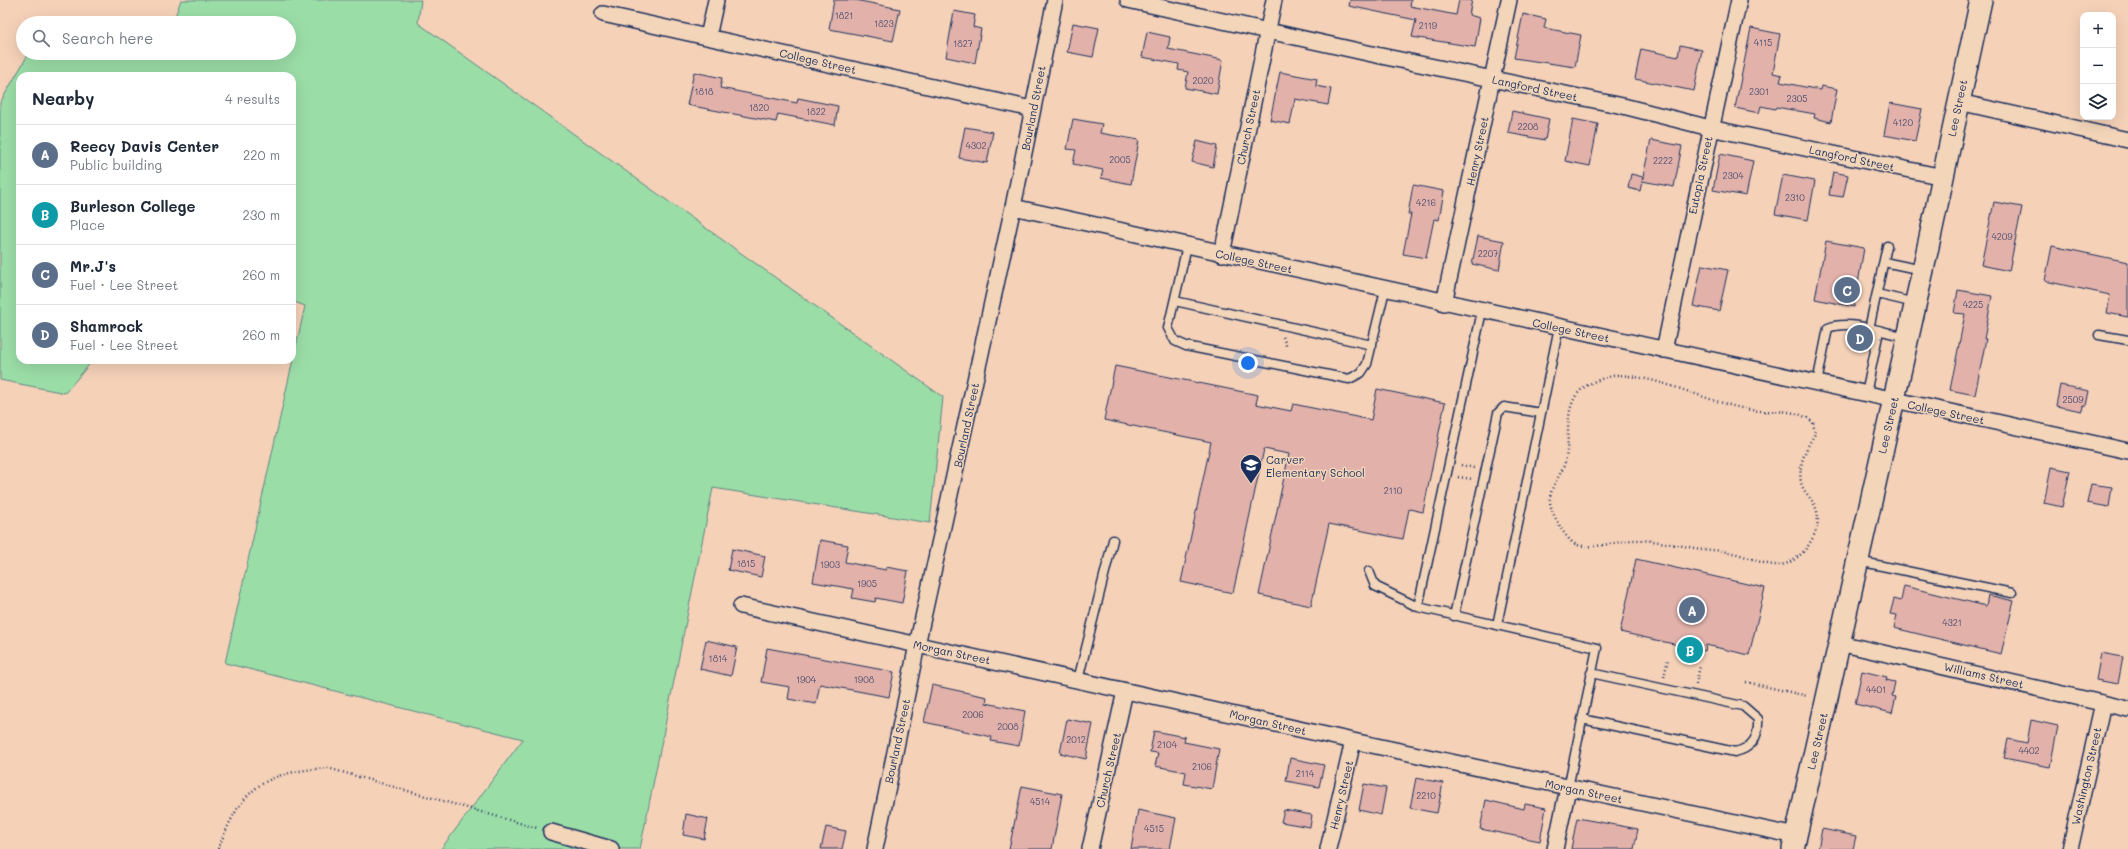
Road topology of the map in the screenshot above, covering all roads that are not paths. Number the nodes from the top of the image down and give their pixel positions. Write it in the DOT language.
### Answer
graph roads {
  1 [pos="716,0"];
  2 [pos="1055,0"];
  3 [pos="1128,0"];
  4 [pos="1274,0"];
  5 [pos="1509,0"];
  6 [pos="1739,0"];
  7 [pos="1980,0"];
  8 [pos="603,14"];
  9 [pos="1268,30"];
  10 [pos="708,37"];
  11 [pos="1492,79"];
  12 [pos="1959,102"];
  13 [pos="1032,109"];
  14 [pos="1710,128"];
  15 [pos="2128,140"];
  16 [pos="1943,177"];
  17 [pos="1013,208"];
  18 [pos="1187,246"];
  19 [pos="1887,246"];
  20 [pos="1222,254"];
  21 [pos="1884,262"];
  22 [pos="1923,270"];
  23 [pos="1385,290"];
  24 [pos="1877,294"];
  25 [pos="1174,301"];
  26 [pos="1444,302"];
  27 [pos="1916,303"];
  28 [pos="1482,311"];
  29 [pos="1559,327"];
  30 [pos="1869,329"];
  31 [pos="1879,331"];
  32 [pos="2099,335"];
  33 [pos="1908,338"];
  34 [pos="2128,340"];
  35 [pos="1372,345"];
  36 [pos="1664,350"];
  37 [pos="1817,383"];
  38 [pos="1866,394"];
  39 [pos="1893,400"];
  40 [pos="1541,413"];
  41 [pos="2128,451"];
  42 [pos="1113,540"];
  43 [pos="1857,561"];
  44 [pos="1369,571"];
  45 [pos="2012,592"];
  46 [pos="740,606"];
  47 [pos="1418,607"];
  48 [pos="1454,616"];
  49 [pos="1497,625"];
  50 [pos="1839,643"];
  51 [pos="917,644"];
  52 [pos="1591,673"];
  53 [pos="1078,680"];
  54 [pos="1126,691"];
  55 [pos="2103,702"];
  56 [pos="2128,709"];
  57 [pos="1582,719"];
  58 [pos="1353,741"];
  59 [pos="1568,788"];
  60 [pos="551,832"];
  61 [pos="1794,842"];
  62 [pos="611,849"];
  63 [pos="875,849"];
  64 [pos="1090,849"];
  65 [pos="1328,849"];
  66 [pos="1555,849"];
  67 [pos="2070,849"];
  1 -- 10 [label="street"];
  2 -- 13 [label="street, Bourland Street"];
  3 -- 9 [label="street, Langford Street"];
  4 -- 9 [label="street, Church Street"];
  5 -- 11 [label="street, Henry Street"];
  6 -- 14 [label="street, Eutopia Street"];
  7 -- 12 [label="main road, Lee Street"];
  8 -- 10 [label="street, College Street"];
  9 -- 11 [label="street, Langford Street"];
  9 -- 20 [label="street, Church Street"];
  10 -- 13 [label="street, College Street"];
  11 -- 14 [label="street, Langford Street"];
  11 -- 26 [label="street, Henry Street"];
  12 -- 15 [label="street"];
  12 -- 16 [label="main road, Lee Street"];
  13 -- 17 [label="street, Bourland Street"];
  14 -- 16 [label="street, Langford Street"];
  14 -- 36 [label="street, Eutopia Street"];
  16 -- 22 [label="main road, Lee Street"];
  17 -- 18 [label="street, College Street"];
  17 -- 51 [label="street, Bourland Street"];
  18 -- 20 [label="street, College Street"];
  18 -- 25 [label="lane"];
  19 -- 21 [label="lane"];
  20 -- 23 [label="street, College Street"];
  21 -- 22 [label="lane"];
  21 -- 24 [label="lane"];
  22 -- 27 [label="main road, Lee Street"];
  23 -- 26 [label="street, College Street"];
  23 -- 35 [label="lane"];
  24 -- 27 [label="lane"];
  24 -- 30 [label="lane"];
  25 -- 35 [label="lane"];
  25 -- 35 [label="lane"];
  26 -- 28 [label="street, College Street"];
  27 -- 33 [label="main road, Lee Street"];
  28 -- 29 [label="street, College Street"];
  28 -- 47 [label="lane"];
  29 -- 36 [label="street, College Street"];
  29 -- 40 [label="lane"];
  30 -- 31 [label="lane"];
  30 -- 37 [label="lane"];
  31 -- 33 [label="lane"];
  31 -- 38 [label="lane"];
  32 -- 34 [label="lane"];
  33 -- 39 [label="main road, Lee Street"];
  36 -- 37 [label="street, College Street"];
  37 -- 38 [label="street, College Street"];
  38 -- 39 [label="street, College Street"];
  39 -- 41 [label="street, College Street"];
  39 -- 43 [label="main road, Lee Street"];
  40 -- 48 [label="lane"];
  40 -- 49 [label="lane"];
  42 -- 53 [label="lane"];
  43 -- 45 [label="lane"];
  43 -- 50 [label="main road, Lee Street"];
  44 -- 47 [label="lane"];
  46 -- 51 [label="street, Morgan Street"];
  47 -- 48 [label="lane"];
  48 -- 49 [label="lane"];
  49 -- 52 [label="lane"];
  50 -- 55 [label="street, Williams Street"];
  50 -- 61 [label="main road, Lee Street"];
  51 -- 53 [label="street, Morgan Street"];
  51 -- 63 [label="street, Bourland Street"];
  52 -- 57 [label="lane"];
  52 -- 57 [label="lane"];
  53 -- 54 [label="street, Morgan Street"];
  54 -- 58 [label="street, Morgan Street"];
  54 -- 64 [label="street, Church Street"];
  55 -- 56 [label="street, Williams Street"];
  55 -- 67 [label="street, Washington Street"];
  57 -- 59 [label="lane"];
  58 -- 59 [label="street, Morgan Street"];
  58 -- 65 [label="street, Henry Street"];
  59 -- 61 [label="street, Morgan Street"];
  59 -- 66 [label="street"];
  60 -- 62 [label="street"];
}
